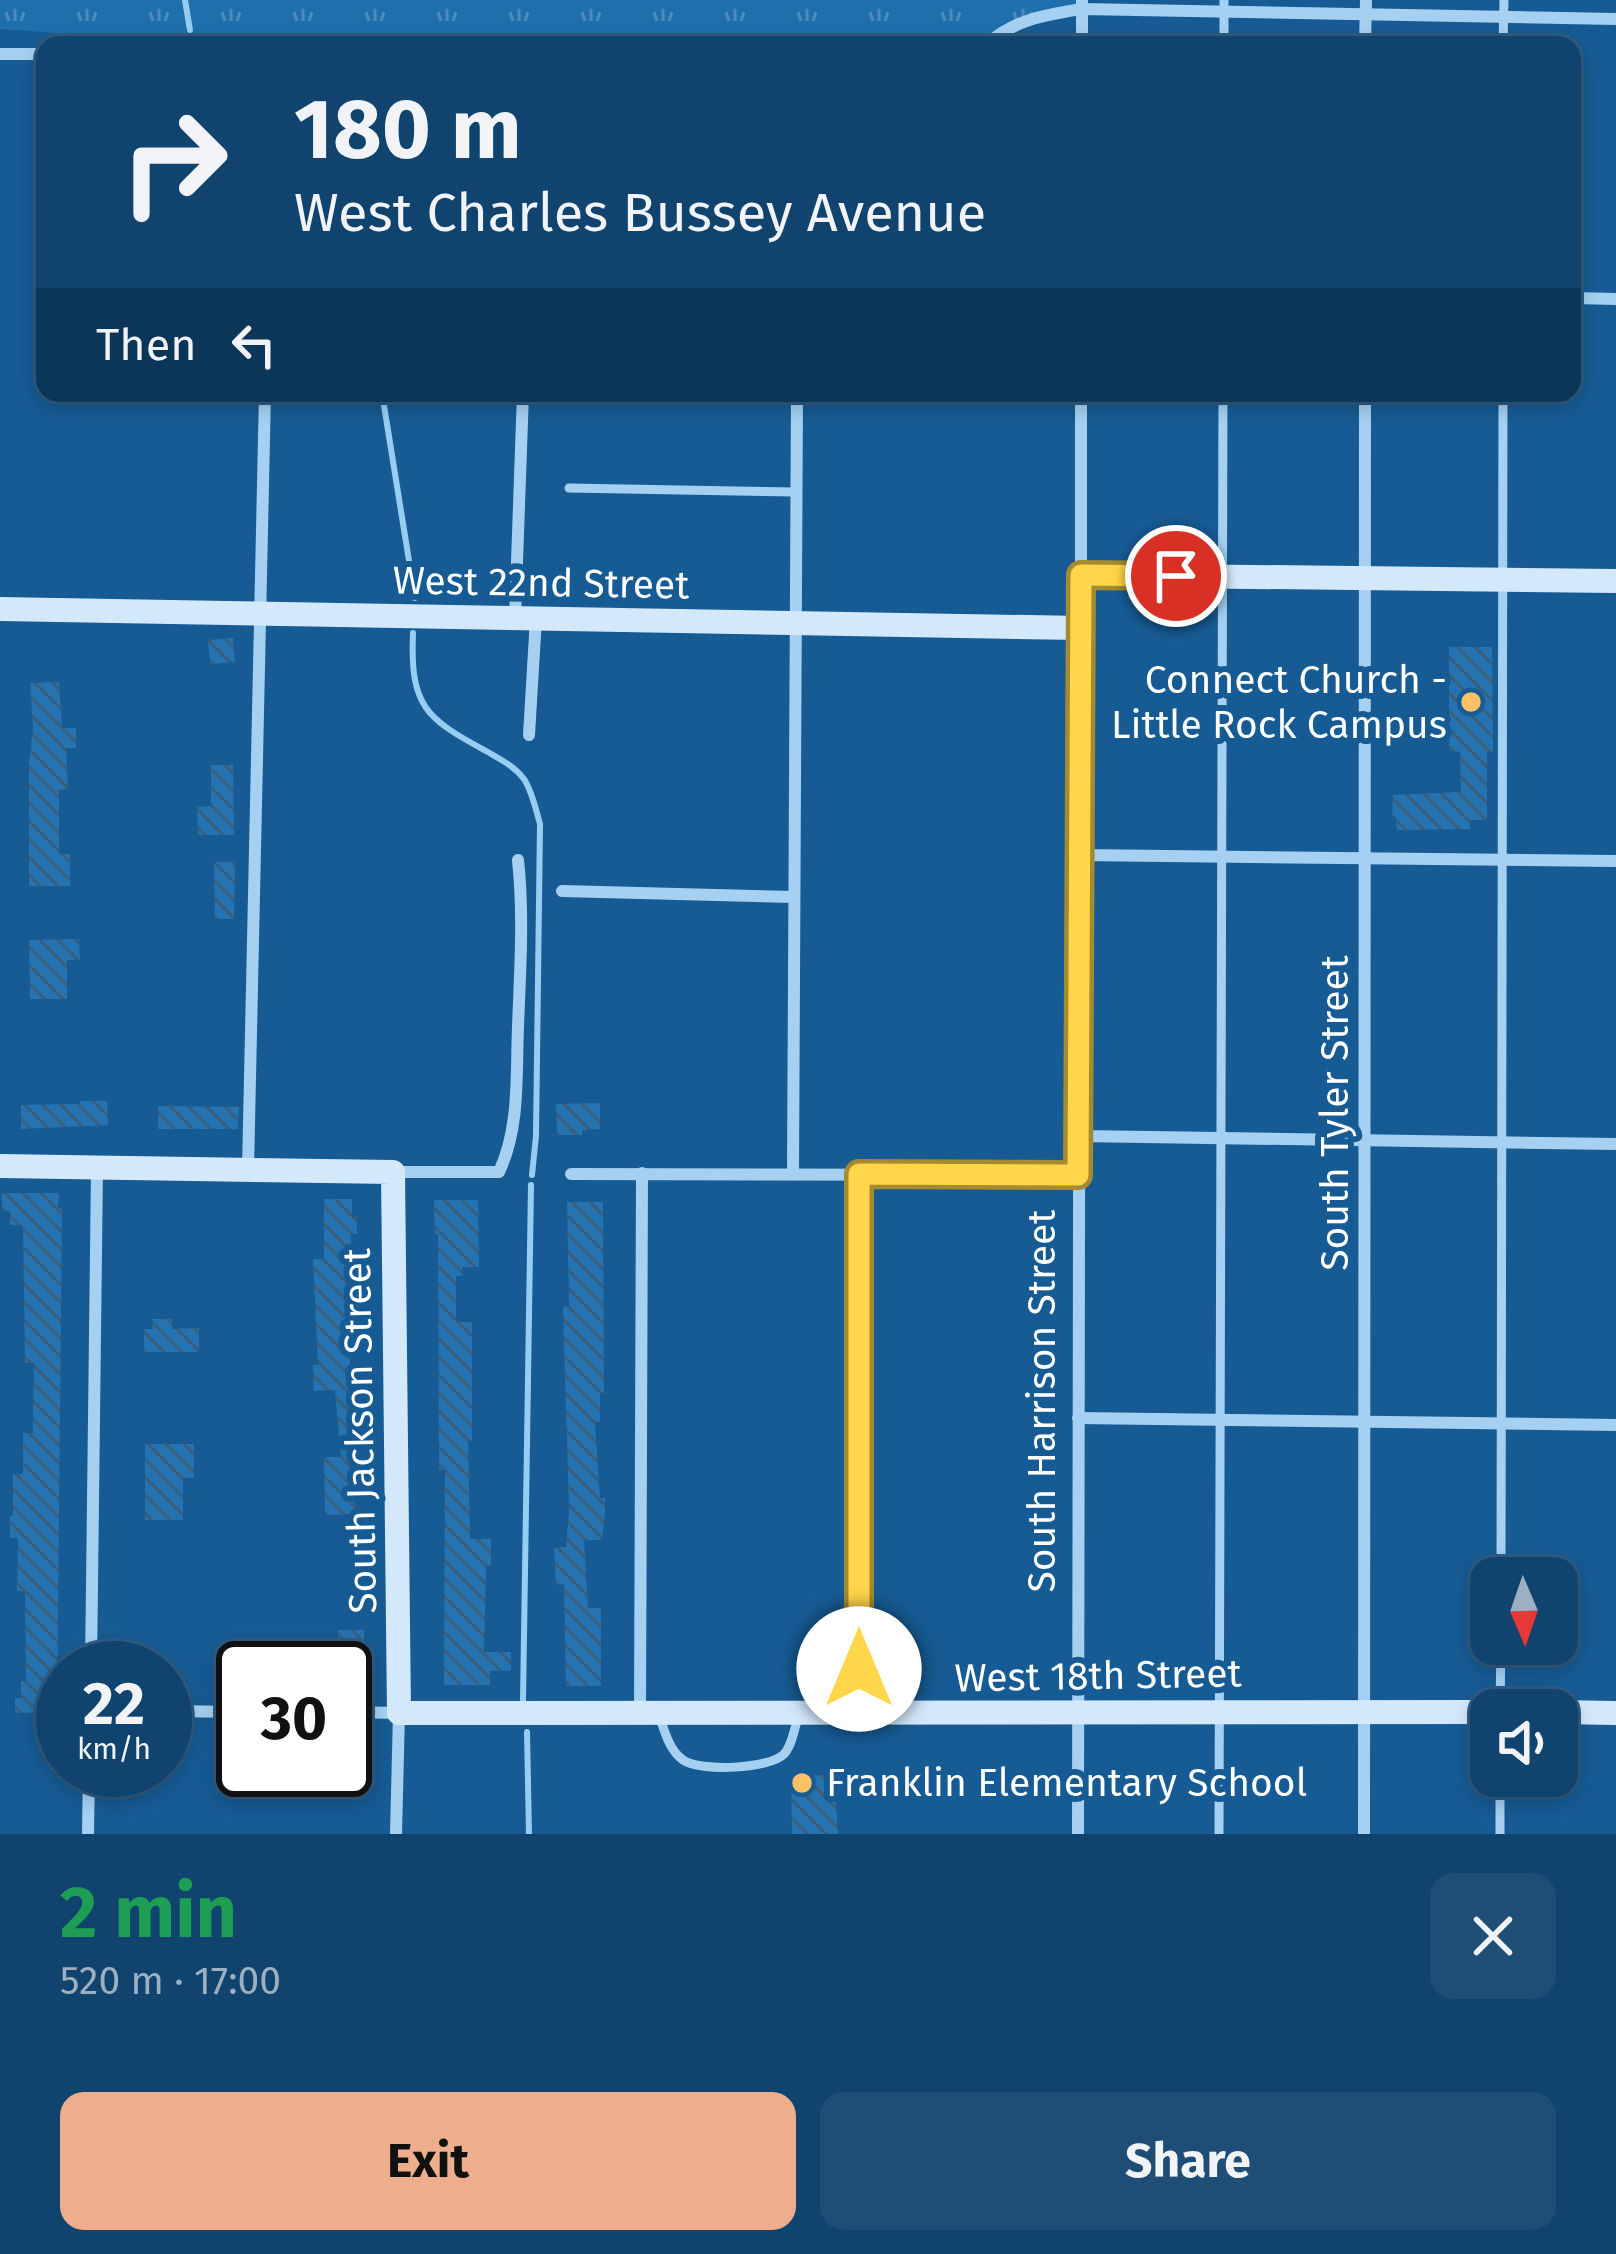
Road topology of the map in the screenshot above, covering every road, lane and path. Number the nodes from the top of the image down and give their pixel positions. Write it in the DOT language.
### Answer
graph roads {
  1 [pos="1082,4"];
  2 [pos="1224,6"];
  3 [pos="1366,7"];
  4 [pos="1504,8"];
  5 [pos="1616,19"];
  6 [pos="997,36"];
  7 [pos="1082,36"];
  8 [pos="0,54"];
  9 [pos="36,54"];
  10 [pos="1581,298"];
  11 [pos="1616,298"];
  12 [pos="265,402"];
  13 [pos="523,402"];
  14 [pos="797,402"];
  15 [pos="1081,402"];
  16 [pos="1223,402"];
  17 [pos="1365,402"];
  18 [pos="1503,402"];
  19 [pos="569,488"];
  20 [pos="796,492"];
  21 [pos="1081,575"];
  22 [pos="1224,577"];
  23 [pos="1365,578"];
  24 [pos="1502,580"];
  25 [pos="1616,581"];
  26 [pos="0,609"];
  27 [pos="258,615"];
  28 [pos="526,618"];
  29 [pos="796,623"];
  30 [pos="1080,628"];
  31 [pos="530,735"];
  32 [pos="1080,855"];
  33 [pos="1219,856"];
  34 [pos="1365,858"];
  35 [pos="518,860"];
  36 [pos="1500,860"];
  37 [pos="1616,861"];
  38 [pos="562,891"];
  39 [pos="794,897"];
  40 [pos="1079,1136"];
  41 [pos="1220,1138"];
  42 [pos="1364,1141"];
  43 [pos="1502,1143"];
  44 [pos="1616,1144"];
  45 [pos="0,1166"];
  46 [pos="97,1168"];
  47 [pos="248,1170"];
  48 [pos="393,1172"];
  49 [pos="642,1173"];
  50 [pos="793,1173"];
  51 [pos="572,1174"];
  52 [pos="859,1174"];
  53 [pos="1078,1175"];
  54 [pos="1078,1418"];
  55 [pos="1220,1420"];
  56 [pos="1364,1422"];
  57 [pos="1502,1424"];
  58 [pos="1616,1425"];
  59 [pos="1501,1557"];
  60 [pos="91,1641"];
  61 [pos="1219,1710"];
  62 [pos="1078,1711"];
  63 [pos="1364,1711"];
  64 [pos="372,1712"];
  65 [pos="1470,1712"];
  66 [pos="1578,1712"];
  67 [pos="399,1713"];
  68 [pos="649,1713"];
  69 [pos="1616,1713"];
  70 [pos="800,1714"];
  71 [pos="859,1714"];
  72 [pos="89,1797"];
  73 [pos="1500,1797"];
  74 [pos="88,1834"];
  75 [pos="396,1834"];
  76 [pos="1078,1834"];
  77 [pos="1219,1834"];
  78 [pos="1364,1834"];
  79 [pos="1500,1834"];
  1 -- 2 [label="street"];
  1 -- 6 [label="street"];
  1 -- 7 [label="street"];
  2 -- 3 [label="street"];
  3 -- 4 [label="street"];
  4 -- 5 [label="street"];
  8 -- 9 [label="street"];
  10 -- 11 [label="street"];
  12 -- 27 [label="street"];
  13 -- 28 [label="street"];
  14 -- 20 [label="street"];
  15 -- 21 [label="street, South Harrison Street"];
  16 -- 22 [label="lane"];
  17 -- 23 [label="street, South Tyler Street"];
  18 -- 24 [label="lane"];
  19 -- 20 [label="lane"];
  20 -- 29 [label="street"];
  21 -- 22 [label="street"];
  21 -- 30 [label="street, South Harrison Street"];
  22 -- 23 [label="street"];
  22 -- 33 [label="lane"];
  23 -- 24 [label="street"];
  23 -- 34 [label="street, South Tyler Street"];
  24 -- 25 [label="street"];
  24 -- 36 [label="lane"];
  26 -- 27 [label="street, West 22nd Street"];
  27 -- 28 [label="street, West 22nd Street"];
  27 -- 47 [label="street"];
  28 -- 29 [label="street, West 22nd Street"];
  28 -- 31 [label="street"];
  29 -- 30 [label="street, West 22nd Street"];
  29 -- 39 [label="street"];
  30 -- 32 [label="street, South Harrison Street"];
  32 -- 33 [label="street"];
  32 -- 40 [label="street, South Harrison Street"];
  33 -- 34 [label="street"];
  33 -- 41 [label="lane"];
  34 -- 36 [label="street"];
  34 -- 42 [label="street, South Tyler Street"];
  35 -- 48 [label="street"];
  36 -- 37 [label="street"];
  36 -- 43 [label="lane"];
  38 -- 39 [label="street"];
  39 -- 50 [label="street"];
  40 -- 41 [label="street"];
  40 -- 53 [label="street, South Harrison Street"];
  41 -- 42 [label="street"];
  41 -- 55 [label="lane"];
  42 -- 43 [label="street"];
  42 -- 56 [label="street, South Tyler Street"];
  43 -- 44 [label="street"];
  43 -- 57 [label="lane"];
  45 -- 46 [label="street"];
  46 -- 47 [label="street"];
  46 -- 60 [label="street"];
  47 -- 48 [label="street"];
  48 -- 67 [label="street, South Jackson Street"];
  49 -- 50 [label="street"];
  49 -- 51 [label="street"];
  49 -- 68 [label="street"];
  50 -- 52 [label="street"];
  52 -- 53 [label="street"];
  52 -- 71 [label="street"];
  53 -- 54 [label="street, South Harrison Street"];
  54 -- 55 [label="street"];
  54 -- 62 [label="street, South Harrison Street"];
  55 -- 56 [label="street"];
  55 -- 61 [label="lane"];
  56 -- 57 [label="street"];
  56 -- 63 [label="street, South Tyler Street"];
  57 -- 58 [label="street"];
  57 -- 59 [label="lane"];
  61 -- 62 [label="street, West 18th Street"];
  61 -- 63 [label="street, West 18th Street"];
  61 -- 77 [label="lane"];
  62 -- 71 [label="street, West 18th Street"];
  62 -- 76 [label="street, South Harrison Street"];
  63 -- 65 [label="street, West 18th Street"];
  63 -- 78 [label="street, South Tyler Street"];
  64 -- 67 [label="street, West 18th Street"];
  66 -- 69 [label="street"];
  67 -- 68 [label="street, West 18th Street"];
  67 -- 75 [label="street, South Jackson Street"];
  68 -- 70 [label="street, West 18th Street"];
  68 -- 70 [label="lane"];
  70 -- 71 [label="street, West 18th Street"];
  72 -- 74 [label="street"];
  73 -- 79 [label="lane"];
}
